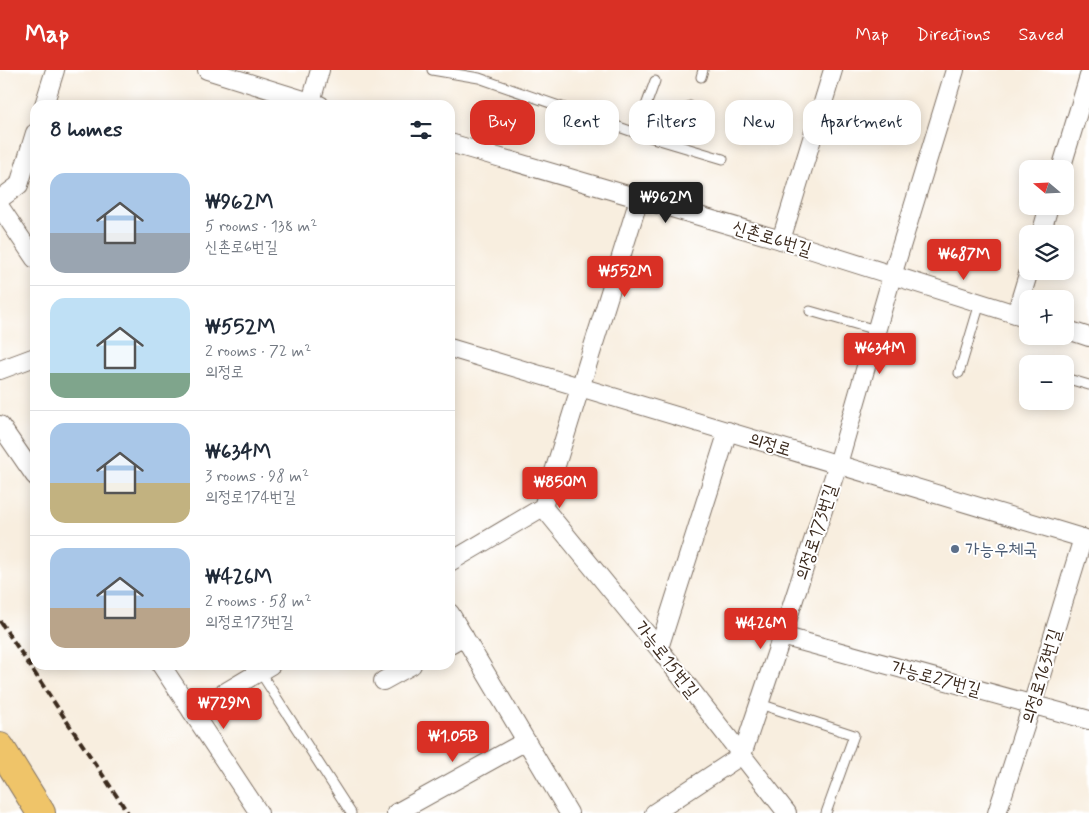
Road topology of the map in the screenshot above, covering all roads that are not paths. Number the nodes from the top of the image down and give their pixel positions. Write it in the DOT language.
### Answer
graph roads {
  1 [pos="54,70"];
  2 [pos="207,70"];
  3 [pos="320,70"];
  4 [pos="432,70"];
  5 [pos="833,70"];
  6 [pos="955,70"];
  7 [pos="480,74"];
  8 [pos="1089,76"];
  9 [pos="655,80"];
  10 [pos="45,100"];
  11 [pos="301,100"];
  12 [pos="314,100"];
  13 [pos="648,100"];
  14 [pos="629,130"];
  15 [pos="455,144"];
  16 [pos="678,145"];
  17 [pos="30,149"];
  18 [pos="723,159"];
  19 [pos="1064,160"];
  20 [pos="0,199"];
  21 [pos="639,199"];
  22 [pos="0,207"];
  23 [pos="781,240"];
  24 [pos="30,252"];
  25 [pos="892,276"];
  26 [pos="980,303"];
  27 [pos="810,311"];
  28 [pos="1019,315"];
  29 [pos="876,330"];
  30 [pos="1074,332"];
  31 [pos="1089,336"];
  32 [pos="455,350"];
  33 [pos="30,359"];
  34 [pos="0,370"];
  35 [pos="959,373"];
  36 [pos="1074,381"];
  37 [pos="1089,385"];
  38 [pos="580,387"];
  39 [pos="0,425"];
  40 [pos="728,432"];
  41 [pos="838,464"];
  42 [pos="30,469"];
  43 [pos="543,507"];
  44 [pos="1086,539"];
  45 [pos="455,559"];
  46 [pos="782,636"];
  47 [pos="457,640"];
  48 [pos="659,648"];
  49 [pos="164,670"];
  50 [pos="257,670"];
  51 [pos="264,670"];
  52 [pos="403,670"];
  53 [pos="383,681"];
  54 [pos="760,704"];
  55 [pos="1032,705"];
  56 [pos="192,712"];
  57 [pos="1089,720"];
  58 [pos="526,741"];
  59 [pos="0,747"];
  60 [pos="742,755"];
  61 [pos="1000,812"];
  62 [pos="41,813"];
  63 [pos="259,813"];
  64 [pos="351,813"];
  65 [pos="396,813"];
  66 [pos="569,813"];
  67 [pos="654,813"];
  68 [pos="787,813"];
  69 [pos="826,813"];
  1 -- 10 [label="street"];
  2 -- 11 [label="street"];
  3 -- 12 [label="street"];
  4 -- 7 [label="lane"];
  5 -- 23 [label="street"];
  6 -- 25 [label="street, 의정로173번길"];
  7 -- 14 [label="lane"];
  8 -- 19 [label="street"];
  9 -- 13 [label="lane"];
  15 -- 21 [label="street, 신촌로6번길"];
  16 -- 18 [label="lane"];
  17 -- 20 [label="street"];
  21 -- 23 [label="street, 신촌로6번길"];
  21 -- 38 [label="street"];
  22 -- 24 [label="street"];
  23 -- 25 [label="street, 신촌로6번길"];
  25 -- 26 [label="street, 신촌로6번길"];
  25 -- 29 [label="street, 의정로173번길"];
  26 -- 28 [label="street, 신촌로6번길"];
  26 -- 35 [label="lane"];
  27 -- 29 [label="lane"];
  29 -- 41 [label="street, 의정로173번길"];
  30 -- 31 [label="street"];
  32 -- 38 [label="street, 의정로"];
  33 -- 34 [label="street"];
  36 -- 37 [label="lane"];
  38 -- 40 [label="street, 의정로"];
  38 -- 43 [label="street"];
  39 -- 42 [label="street"];
  40 -- 41 [label="street, 의정로"];
  40 -- 48 [label="street"];
  41 -- 44 [label="street, 의정로"];
  41 -- 46 [label="street, 의정로173번길"];
  43 -- 45 [label="street"];
  43 -- 48 [label="street, 가능로15번길"];
  44 -- 55 [label="street, 의정로163번길"];
  46 -- 54 [label="street, 의정로173번길"];
  46 -- 55 [label="street, 가능로27번길"];
  47 -- 58 [label="street"];
  48 -- 60 [label="street, 가능로15번길"];
  49 -- 56 [label="street"];
  50 -- 56 [label="street"];
  51 -- 64 [label="lane"];
  52 -- 53 [label="street"];
  54 -- 60 [label="street, 의정로173번길"];
  54 -- 69 [label="lane"];
  55 -- 57 [label="street, 가능로27번길"];
  55 -- 61 [label="street, 의정로163번길"];
  56 -- 63 [label="street"];
  58 -- 65 [label="street"];
  58 -- 66 [label="street"];
  59 -- 62 [label="main road"];
  60 -- 67 [label="street"];
  60 -- 68 [label="street, 가능로15번길"];
}
